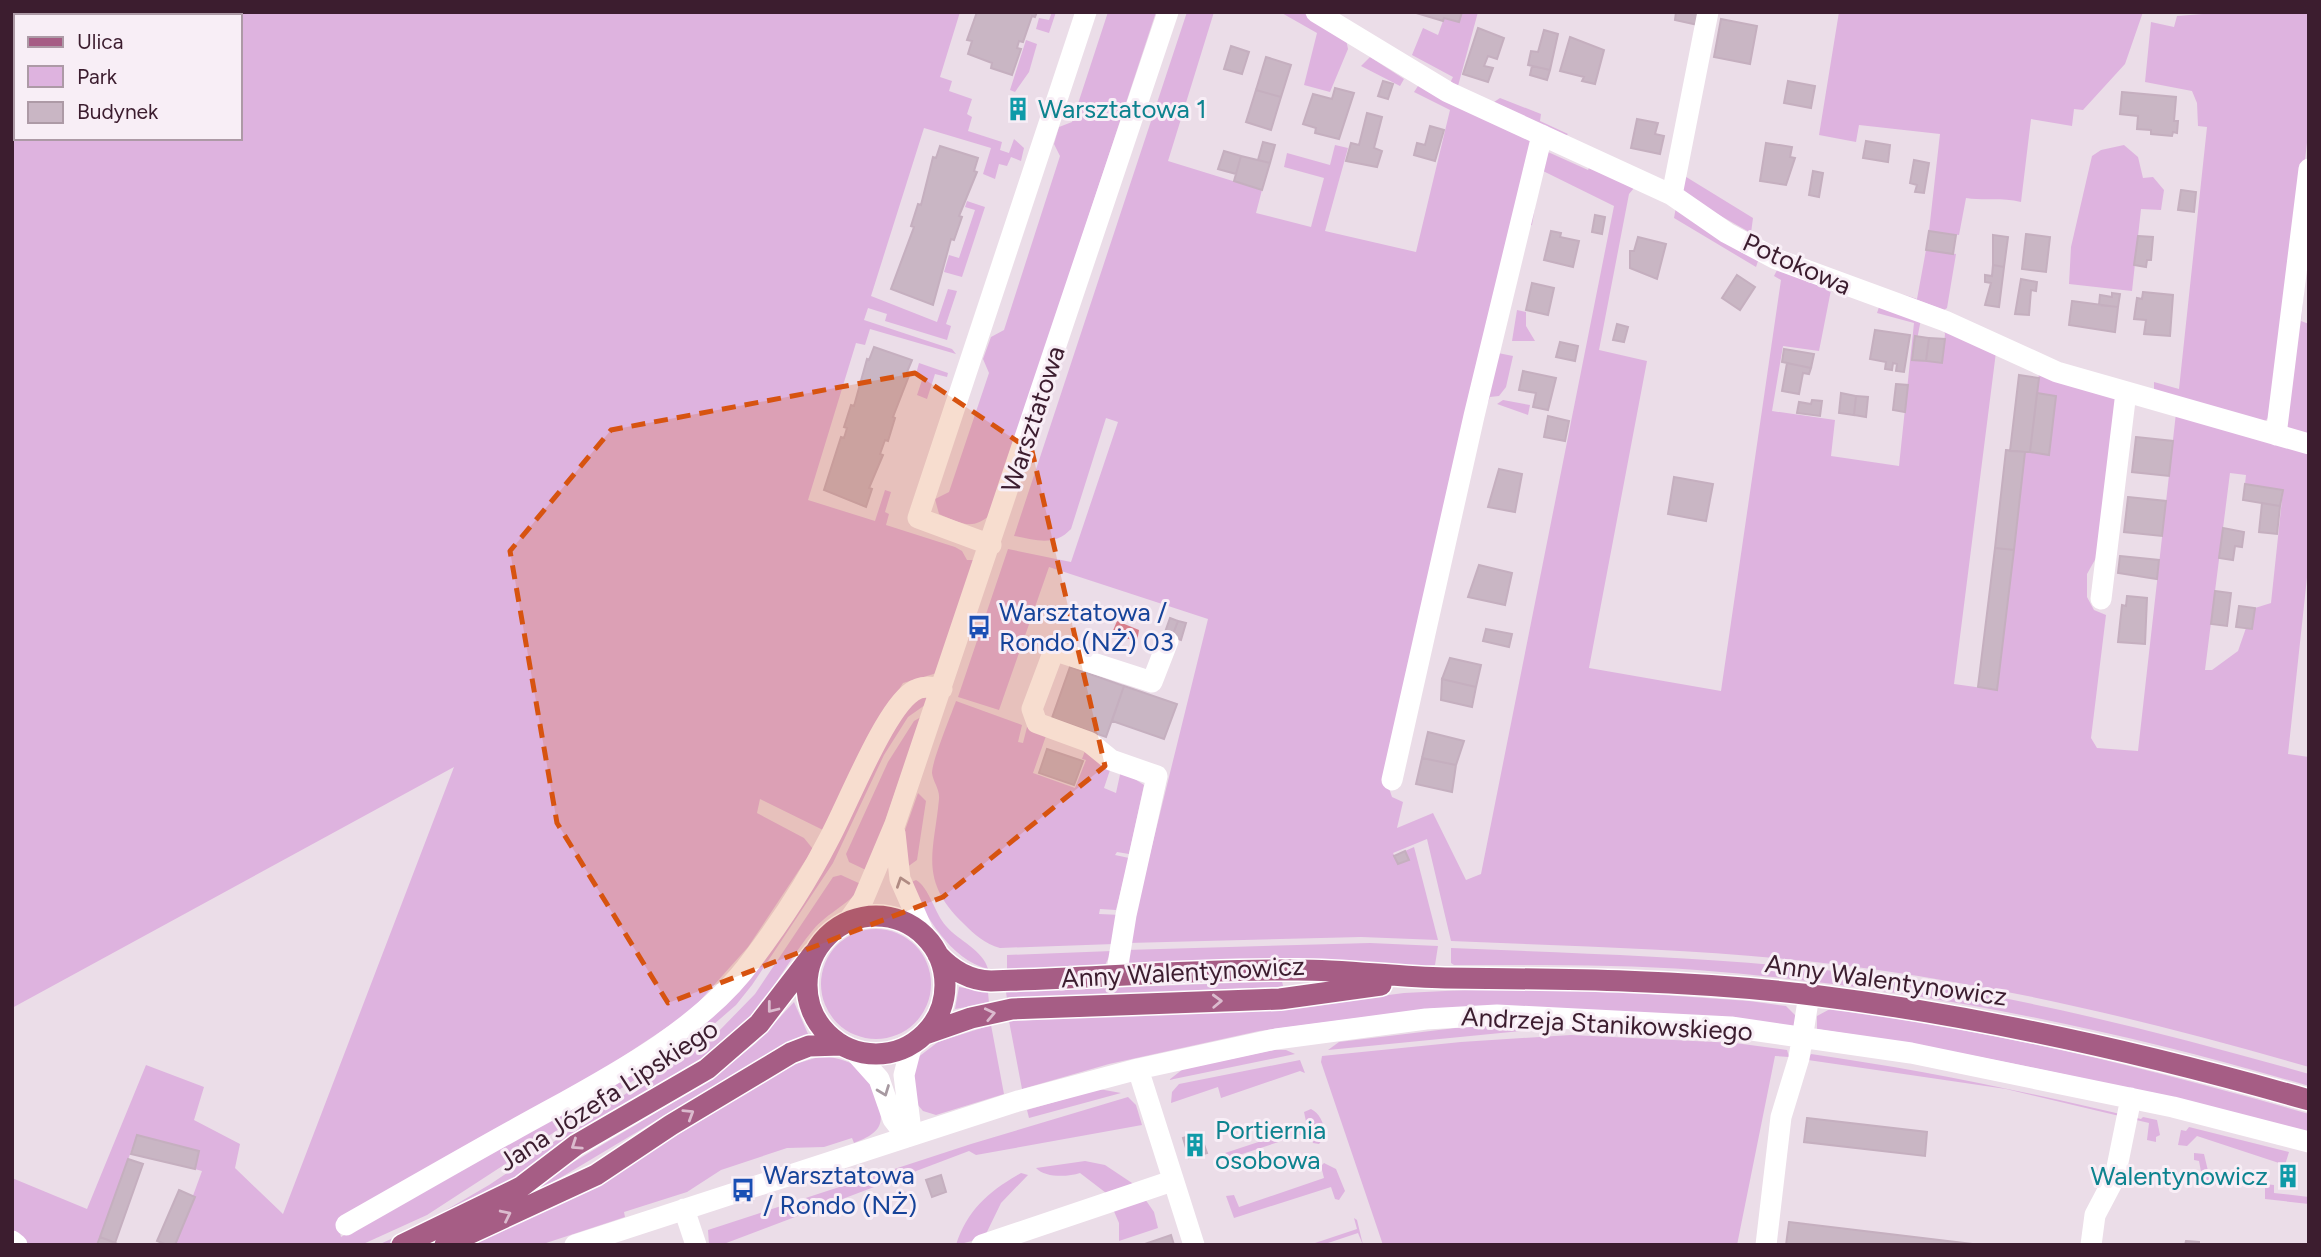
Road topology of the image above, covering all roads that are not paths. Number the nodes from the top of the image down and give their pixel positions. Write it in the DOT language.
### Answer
graph roads {
  1 [pos="1086,12"];
  2 [pos="1168,12"];
  3 [pos="1316,12"];
  4 [pos="1708,12"];
  5 [pos="1542,135"];
  6 [pos="2309,169"];
  7 [pos="1672,195"];
  8 [pos="2126,392"];
  9 [pos="2276,435"];
  10 [pos="2309,444"];
  11 [pos="991,545"];
  12 [pos="2101,599"];
  13 [pos="1168,641"];
  14 [pos="942,689"];
  15 [pos="1392,780"];
  16 [pos="895,824"];
  17 [pos="848,921"];
  18 [pos="925,936"];
  19 [pos="813,954"];
  20 [pos="938,955"];
  21 [pos="1116,976"];
  22 [pos="1446,978"];
  23 [pos="1809,995"];
  24 [pos="1803,1037"];
  25 [pos="918,1039"];
  26 [pos="847,1047"];
  27 [pos="1138,1069"];
  28 [pos="2131,1098"];
  29 [pos="2309,1100"];
  30 [pos="907,1137"];
  31 [pos="2309,1142"];
  32 [pos="1172,1181"];
  33 [pos="684,1209"];
  34 [pos="346,1226"];
  35 [pos="12,1241"];
  36 [pos="18,1245"];
  37 [pos="402,1245"];
  38 [pos="445,1245"];
  39 [pos="575,1245"];
  40 [pos="696,1245"];
  41 [pos="982,1245"];
  42 [pos="1194,1245"];
  43 [pos="1766,1245"];
  44 [pos="2091,1245"];
  1 -- 11 [label="street"];
  2 -- 11 [label="street, Warsztatowa"];
  3 -- 5 [label="street, Potokowa"];
  4 -- 7 [label="street"];
  5 -- 7 [label="street, Potokowa"];
  5 -- 15 [label="street"];
  6 -- 9 [label="street"];
  7 -- 8 [label="street, Potokowa"];
  8 -- 9 [label="street, Potokowa"];
  8 -- 12 [label="street"];
  9 -- 10 [label="street, Potokowa"];
  11 -- 14 [label="street, Warsztatowa"];
  13 -- 21 [label="street"];
  14 -- 16 [label="street, Warsztatowa"];
  14 -- 34 [label="street"];
  16 -- 17 [label="street, Warsztatowa"];
  18 -- 16 [label="street, Warsztatowa, one-way"];
  17 -- 18 [label="main road"];
  17 -- 19 [label="main road"];
  18 -- 20 [label="main road"];
  19 -- 26 [label="main road"];
  19 -- 37 [label="main road, Jana Józefa Lipskiego, one-way"];
  20 -- 21 [label="main road, Anny Walentynowicz"];
  20 -- 25 [label="main road"];
  21 -- 22 [label="main road, Anny Walentynowicz"];
  22 -- 23 [label="main road, Anny Walentynowicz"];
  25 -- 22 [label="main road, Anny Walentynowicz, one-way"];
  23 -- 24 [label="street"];
  23 -- 29 [label="main road, Anny Walentynowicz"];
  24 -- 27 [label="street, Andrzeja Stanikowskiego"];
  24 -- 28 [label="street, Andrzeja Stanikowskiego"];
  24 -- 43 [label="street"];
  25 -- 26 [label="main road"];
  25 -- 30 [label="street"];
  26 -- 30 [label="street, one-way"];
  38 -- 26 [label="main road, Jana Józefa Lipskiego, one-way"];
  27 -- 30 [label="street, Andrzeja Stanikowskiego"];
  27 -- 32 [label="street"];
  28 -- 31 [label="street, Andrzeja Stanikowskiego"];
  28 -- 44 [label="street"];
  30 -- 33 [label="street, Andrzeja Stanikowskiego"];
  32 -- 41 [label="street"];
  32 -- 42 [label="street"];
  33 -- 39 [label="street, Andrzeja Stanikowskiego"];
  33 -- 40 [label="street"];
  35 -- 36 [label="street"];
}
